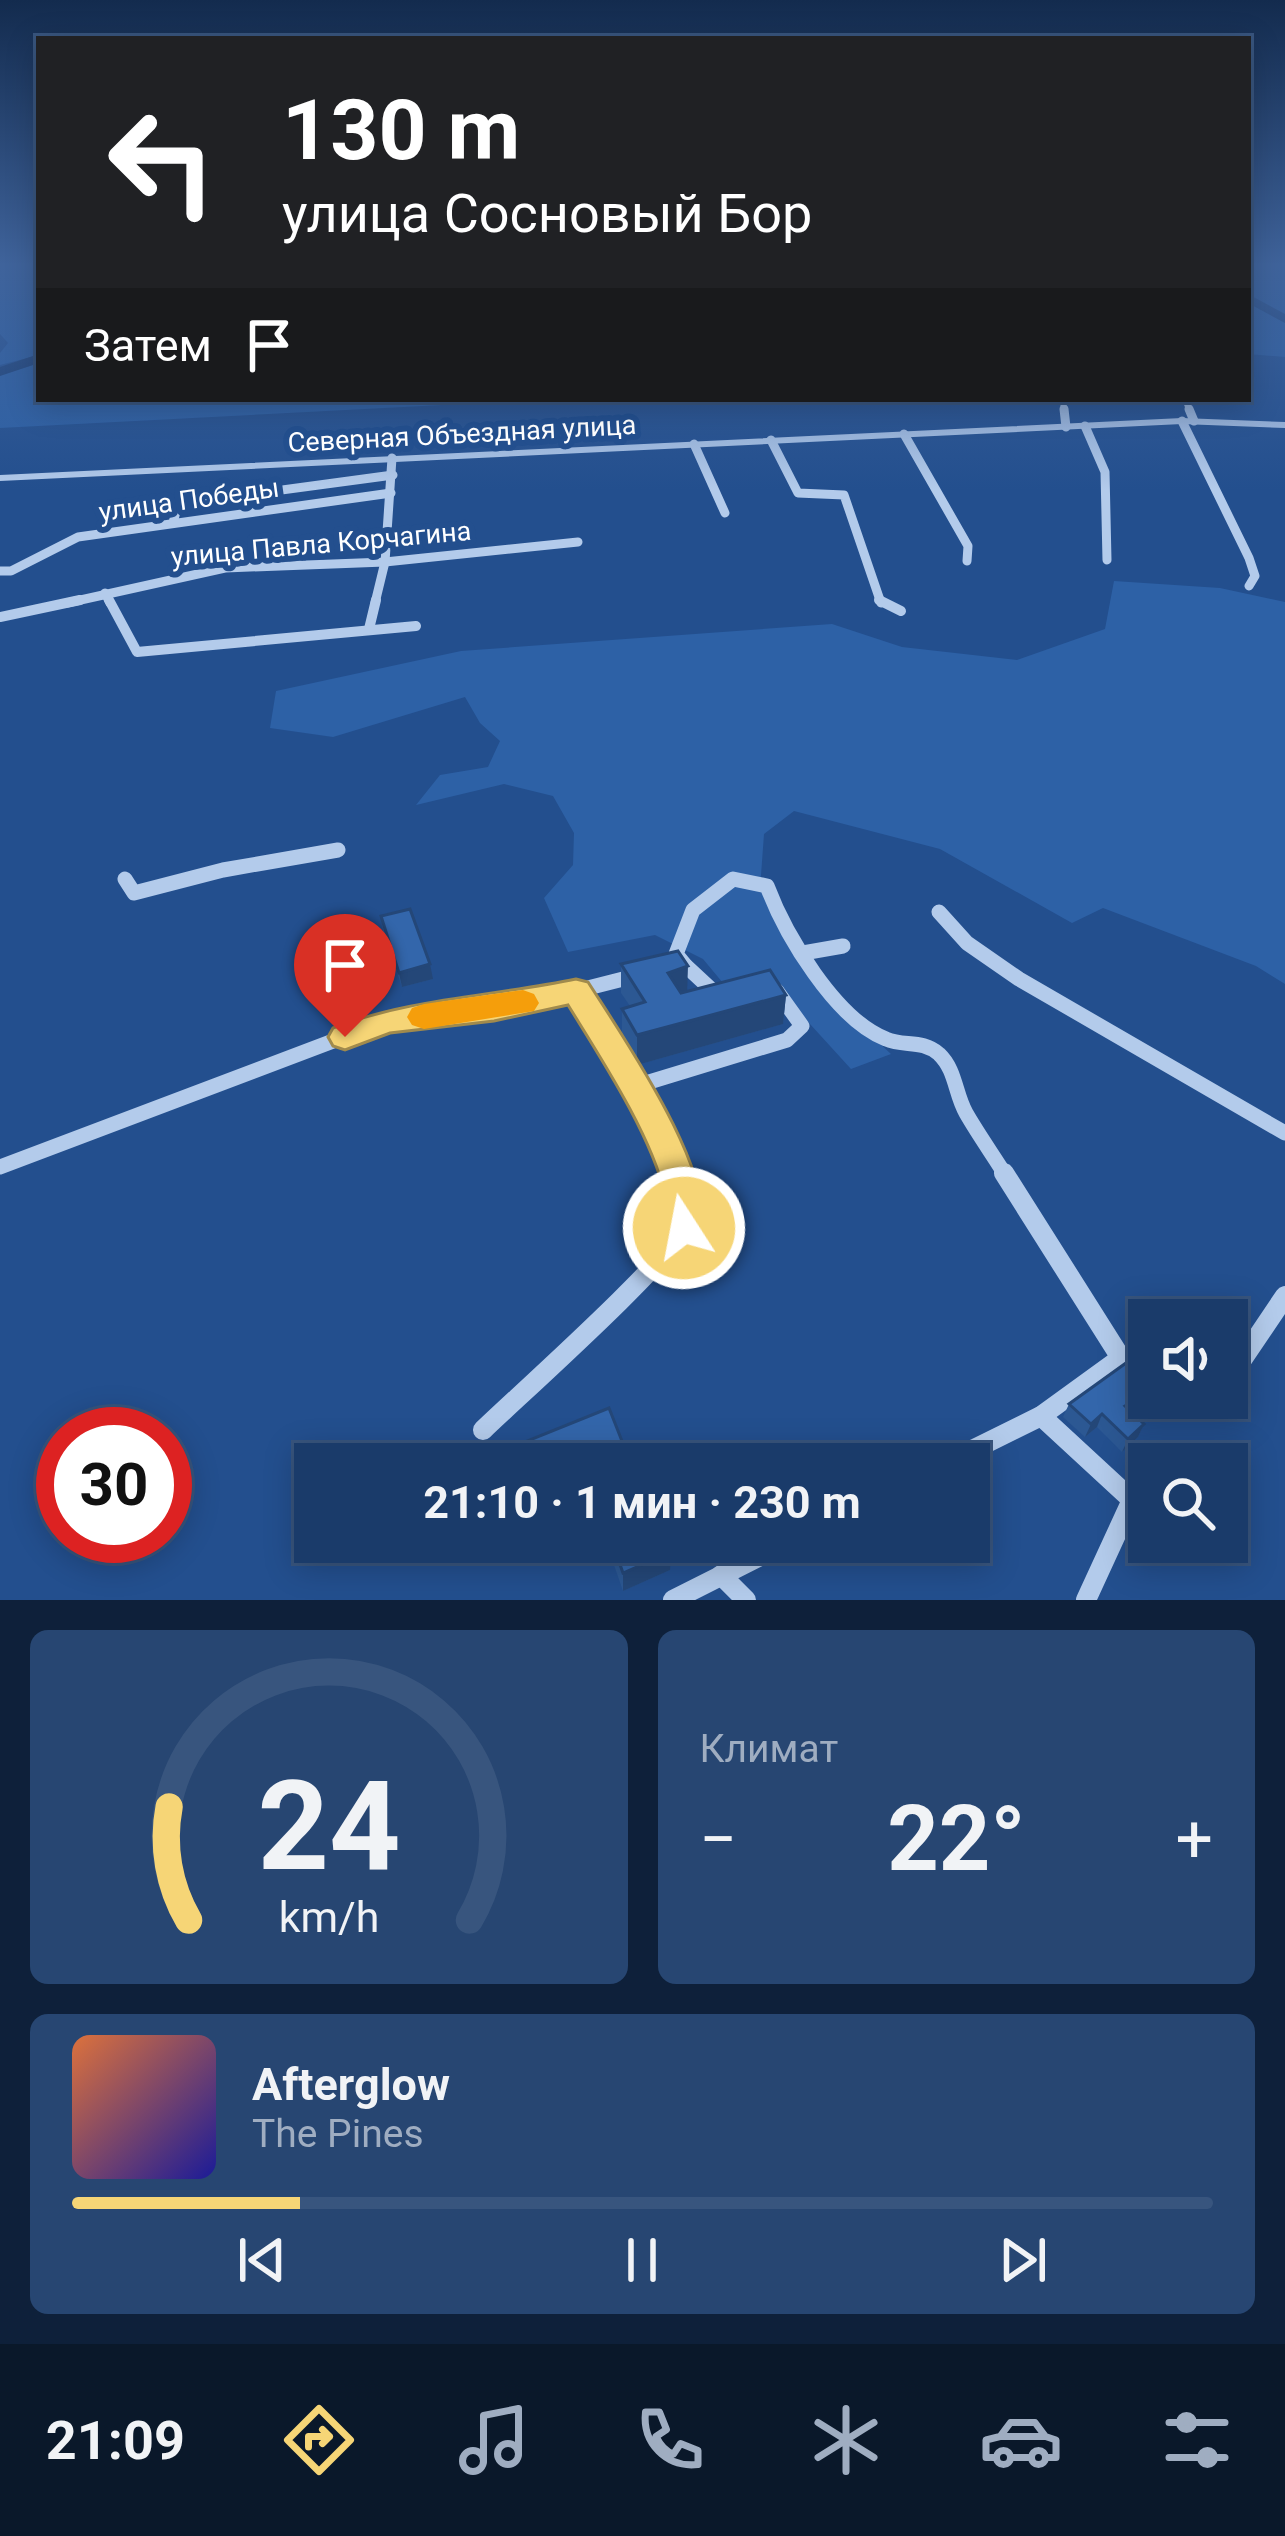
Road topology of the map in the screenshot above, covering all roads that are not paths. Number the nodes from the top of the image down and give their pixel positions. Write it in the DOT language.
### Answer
graph roads {
  1 [pos="1063,402"];
  2 [pos="1185,402"];
  3 [pos="1188,421"];
  4 [pos="1285,425"];
  5 [pos="1085,426"];
  6 [pos="1066,427"];
  7 [pos="904,434"];
  8 [pos="771,440"];
  9 [pos="694,444"];
  10 [pos="392,458"];
  11 [pos="393,475"];
  12 [pos="0,478"];
  13 [pos="392,494"];
  14 [pos="725,512"];
  15 [pos="173,523"];
  16 [pos="578,542"];
  17 [pos="1107,560"];
  18 [pos="967,561"];
  19 [pos="385,562"];
  20 [pos="0,571"];
  21 [pos="1250,586"];
  22 [pos="105,593"];
  23 [pos="901,611"];
  24 [pos="0,617"];
  25 [pos="416,626"];
  26 [pos="369,628"];
  27 [pos="338,850"];
  28 [pos="125,879"];
  29 [pos="940,913"];
  30 [pos="844,946"];
  31 [pos="803,953"];
  32 [pos="686,967"];
  33 [pos="667,970"];
  34 [pos="646,974"];
  35 [pos="752,986"];
  36 [pos="733,989"];
  37 [pos="576,991"];
  38 [pos="636,1086"];
  39 [pos="1285,1133"];
  40 [pos="0,1167"];
  41 [pos="1285,1296"];
  42 [pos="1248,1351"];
  43 [pos="1121,1358"];
  44 [pos="1128,1362"];
  45 [pos="1041,1416"];
  46 [pos="483,1430"];
  47 [pos="986,1443"];
  48 [pos="746,1563"];
  49 [pos="722,1575"];
  50 [pos="674,1600"];
  51 [pos="746,1600"];
  52 [pos="1086,1600"];
  1 -- 6 [label="street"];
  2 -- 3 [label="street"];
  3 -- 4 [label="street, Северная Объездная улица"];
  3 -- 5 [label="street, Северная Объездная улица"];
  3 -- 21 [label="street"];
  5 -- 6 [label="street, Северная Объездная улица"];
  5 -- 17 [label="street"];
  6 -- 7 [label="street, Северная Объездная улица"];
  7 -- 8 [label="street, Северная Объездная улица"];
  7 -- 18 [label="street"];
  8 -- 9 [label="street, Северная Объездная улица"];
  8 -- 23 [label="street"];
  9 -- 10 [label="street, Северная Объездная улица"];
  9 -- 14 [label="street"];
  10 -- 11 [label="street"];
  10 -- 12 [label="street, Северная Объездная улица"];
  11 -- 13 [label="street"];
  11 -- 15 [label="street"];
  13 -- 15 [label="street, улица Победы"];
  13 -- 19 [label="street"];
  15 -- 20 [label="street, улица Победы"];
  16 -- 19 [label="street, улица Павла Корчагина"];
  19 -- 22 [label="street, улица Павла Корчагина"];
  19 -- 26 [label="street"];
  22 -- 24 [label="street, улица Павла Корчагина"];
  22 -- 26 [label="street"];
  25 -- 26 [label="street"];
  27 -- 28 [label="street"];
  29 -- 39 [label="street"];
  30 -- 31 [label="street"];
  31 -- 32 [label="street"];
  31 -- 43 [label="street"];
  32 -- 33 [label="street"];
  32 -- 36 [label="street"];
  34 -- 37 [label="street"];
  35 -- 38 [label="street"];
  37 -- 38 [label="street"];
  37 -- 40 [label="street"];
  38 -- 46 [label="street"];
  41 -- 42 [label="street"];
  43 -- 44 [label="street"];
  43 -- 45 [label="street"];
  45 -- 47 [label="street"];
  45 -- 52 [label="street"];
  48 -- 49 [label="street"];
  49 -- 50 [label="street"];
  49 -- 51 [label="street"];
}
